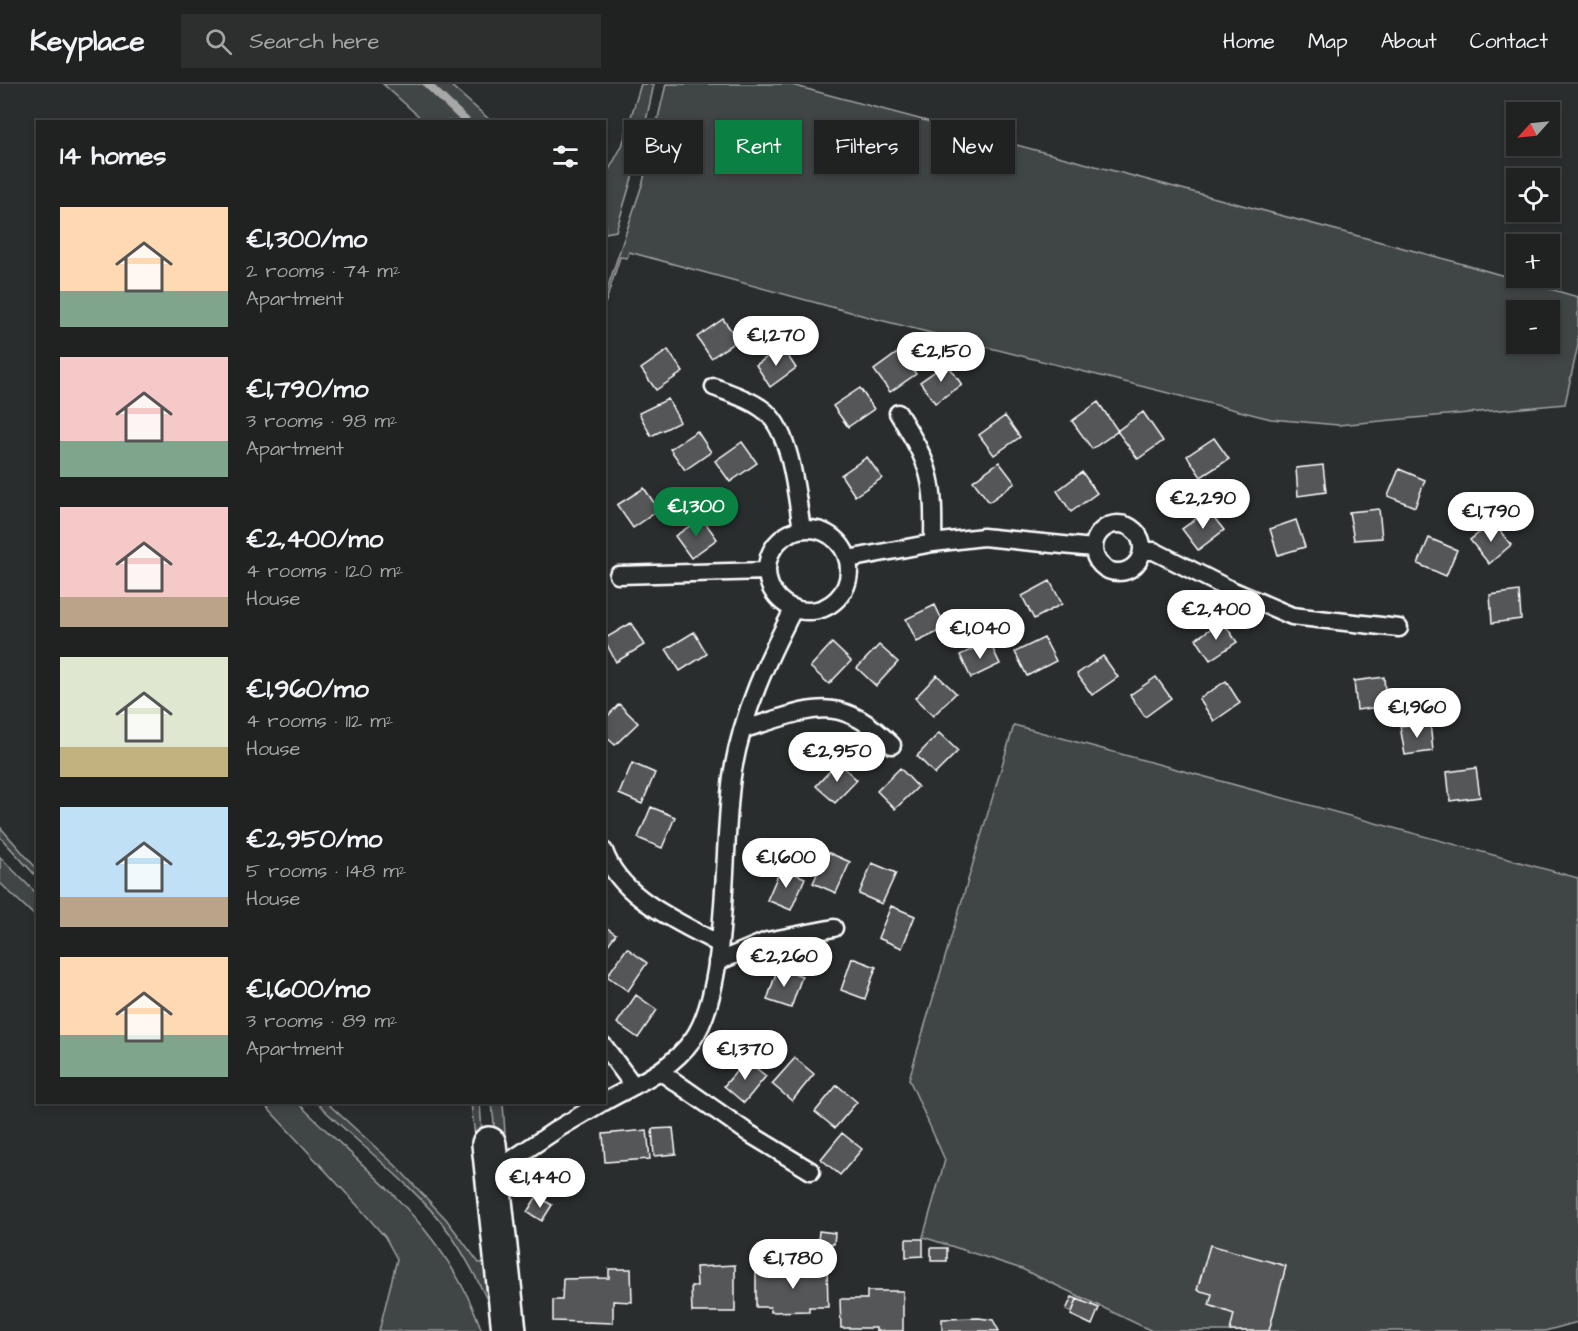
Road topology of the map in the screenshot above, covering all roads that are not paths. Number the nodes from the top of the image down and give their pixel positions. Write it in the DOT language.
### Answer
graph roads {
  1 [pos="714,387"];
  2 [pos="898,413"];
  3 [pos="802,529"];
  4 [pos="933,543"];
  5 [pos="1093,548"];
  6 [pos="1142,551"];
  7 [pos="848,559"];
  8 [pos="766,571"];
  9 [pos="618,575"];
  10 [pos="794,608"];
  11 [pos="1399,628"];
  12 [pos="744,729"];
  13 [pos="892,745"];
  14 [pos="606,856"];
  15 [pos="834,928"];
  16 [pos="718,944"];
  17 [pos="717,962"];
  18 [pos="606,1049"];
  19 [pos="661,1072"];
  20 [pos="634,1086"];
  21 [pos="606,1101"];
  22 [pos="601,1104"];
  23 [pos="491,1159"];
  24 [pos="811,1171"];
  25 [pos="509,1331"];
  1 -- 3 [label="lane"];
  2 -- 4 [label="lane"];
  3 -- 7 [label="lane"];
  3 -- 8 [label="lane"];
  4 -- 5 [label="lane"];
  4 -- 7 [label="lane"];
  5 -- 6 [label="lane"];
  5 -- 6 [label="lane"];
  6 -- 11 [label="lane"];
  7 -- 10 [label="lane"];
  8 -- 9 [label="lane"];
  8 -- 10 [label="lane"];
  10 -- 12 [label="lane"];
  12 -- 13 [label="lane"];
  12 -- 16 [label="lane"];
  14 -- 16 [label="lane"];
  15 -- 17 [label="lane"];
  16 -- 17 [label="lane"];
  17 -- 19 [label="lane"];
  18 -- 20 [label="lane"];
  19 -- 20 [label="lane"];
  19 -- 24 [label="lane"];
  20 -- 21 [label="lane"];
  22 -- 23 [label="lane"];
  23 -- 25 [label="street"];
}
